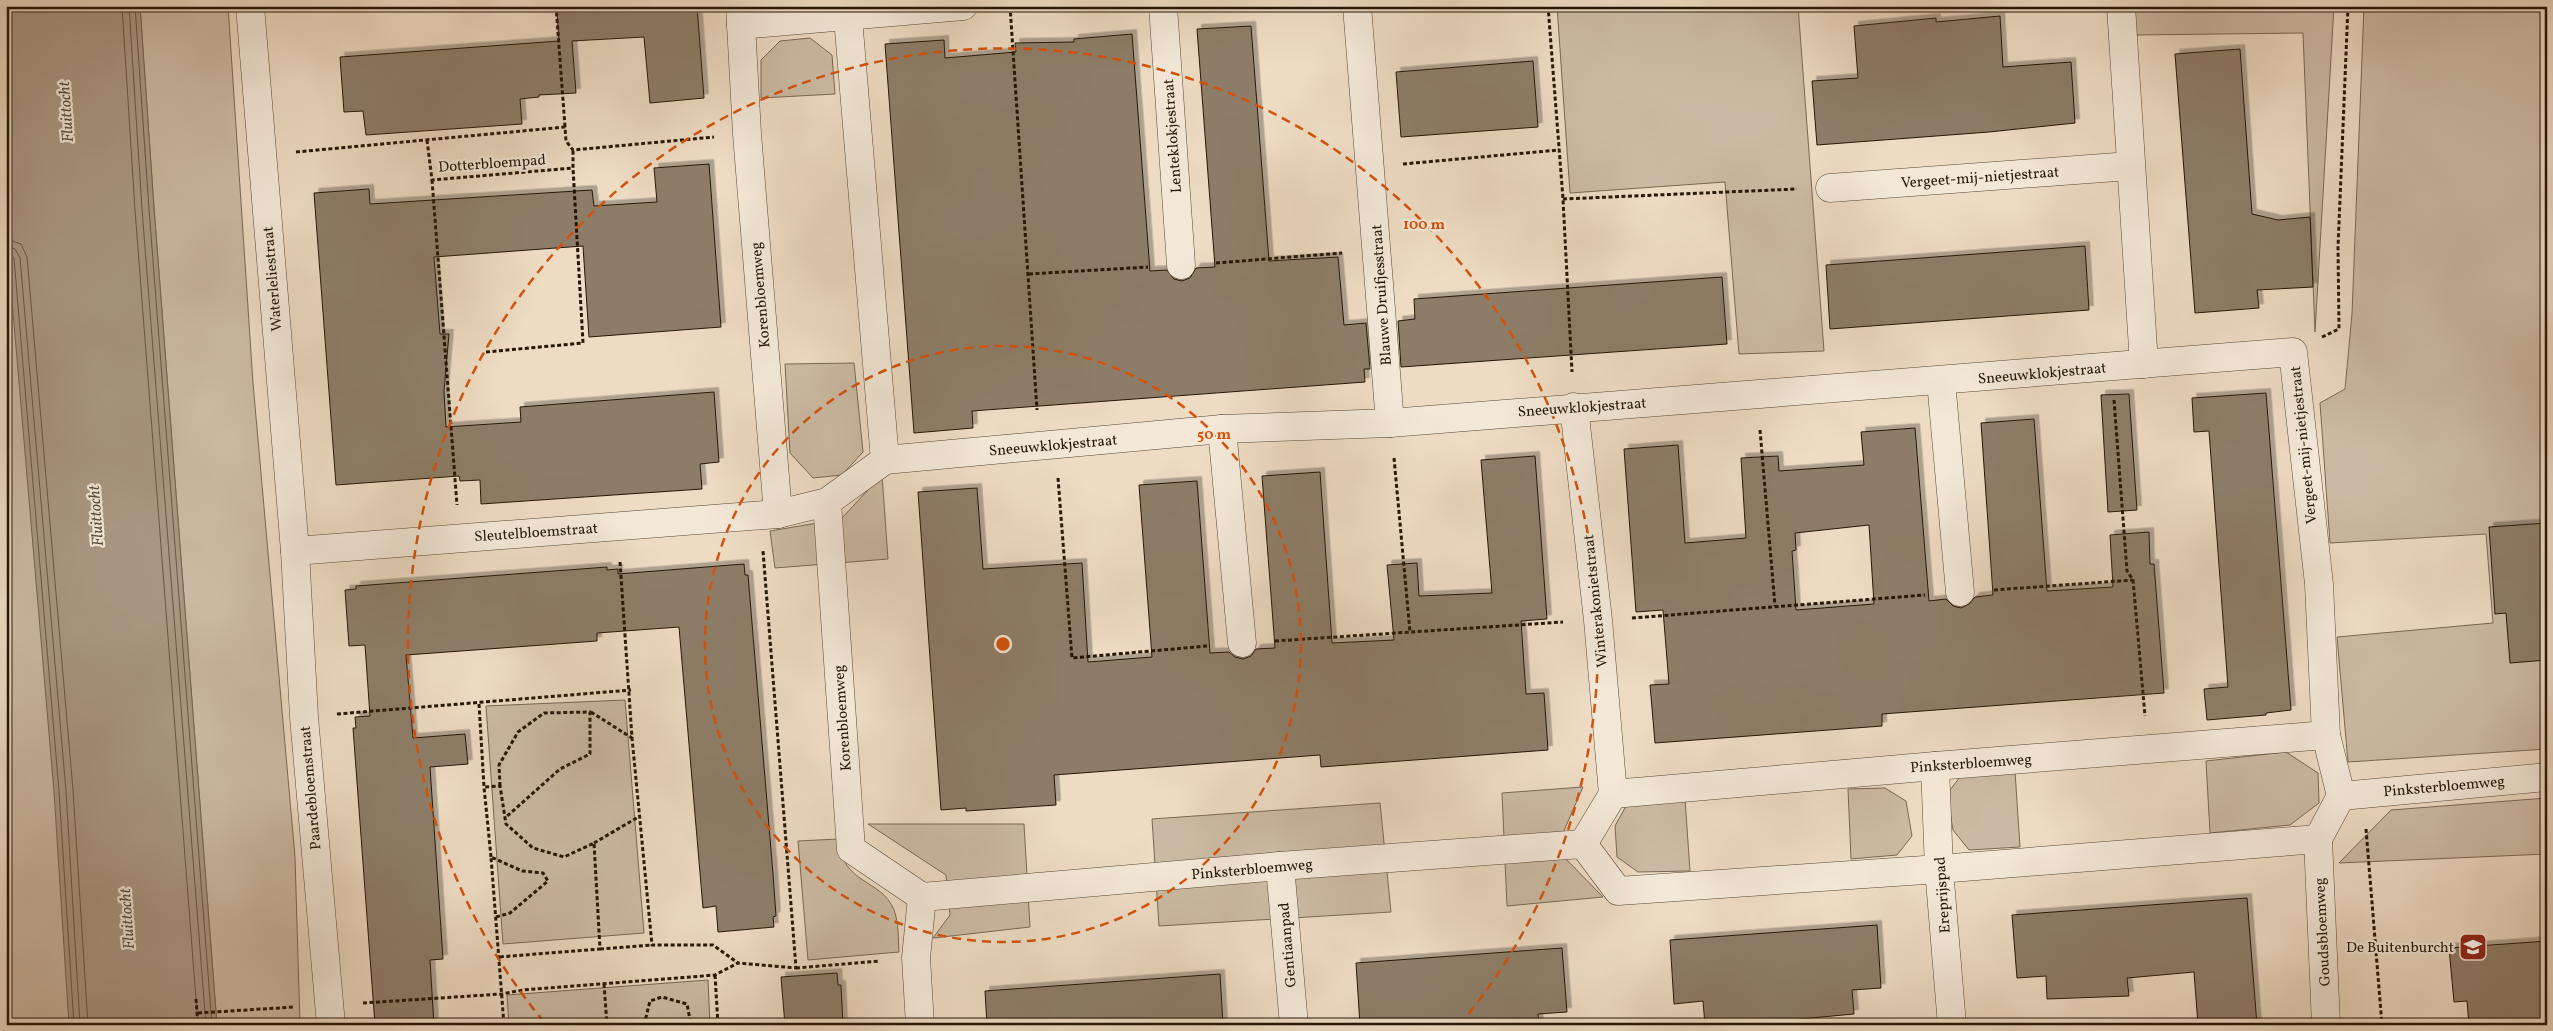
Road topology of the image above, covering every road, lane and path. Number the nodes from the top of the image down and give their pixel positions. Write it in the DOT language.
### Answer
graph roads {
  1 [pos="250,6"];
  2 [pos="556,6"];
  3 [pos="963,6"];
  4 [pos="1010,6"];
  5 [pos="1163,6"];
  6 [pos="1357,6"];
  7 [pos="1548,6"];
  8 [pos="1617,6"];
  9 [pos="1622,6"];
  10 [pos="2121,6"];
  11 [pos="2348,6"];
  12 [pos="848,12"];
  13 [pos="741,16"];
  14 [pos="565,127"];
  15 [pos="747,134"];
  16 [pos="428,140"];
  17 [pos="573,150"];
  18 [pos="1559,150"];
  19 [pos="261,155"];
  20 [pos="2130,166"];
  21 [pos="1371,167"];
  22 [pos="573,168"];
  23 [pos="432,180"];
  24 [pos="1830,188"];
  25 [pos="1563,199"];
  26 [pos="1181,266"];
  27 [pos="486,352"];
  28 [pos="2293,352"];
  29 [pos="2144,364"];
  30 [pos="2112,367"];
  31 [pos="1941,381"];
  32 [pos="1757,394"];
  33 [pos="1574,407"];
  34 [pos="1390,423"];
  35 [pos="1222,429"];
  36 [pos="1047,445"];
  37 [pos="885,460"];
  38 [pos="827,502"];
  39 [pos="769,514"];
  40 [pos="617,526"];
  41 [pos="459,538"];
  42 [pos="295,551"];
  43 [pos="2132,580"];
  44 [pos="1960,592"];
  45 [pos="1775,606"];
  46 [pos="1598,620"];
  47 [pos="1410,632"];
  48 [pos="1242,643"];
  49 [pos="631,690"];
  50 [pos="479,704"];
  51 [pos="590,712"];
  52 [pos="304,717"];
  53 [pos="2326,736"];
  54 [pos="632,738"];
  55 [pos="2148,750"];
  56 [pos="1935,766"];
  57 [pos="2547,777"];
  58 [pos="500,786"];
  59 [pos="484,787"];
  60 [pos="1612,794"];
  61 [pos="2352,795"];
  62 [pos="640,816"];
  63 [pos="505,818"];
  64 [pos="2318,839"];
  65 [pos="594,843"];
  66 [pos="1583,844"];
  67 [pos="491,857"];
  68 [pos="1280,866"];
  69 [pos="1939,869"];
  70 [pos="922,897"];
  71 [pos="496,917"];
  72 [pos="652,945"];
  73 [pos="600,950"];
  74 [pos="499,958"];
  75 [pos="916,958"];
  76 [pos="738,963"];
  77 [pos="796,968"];
  78 [pos="715,975"];
  79 [pos="604,984"];
  80 [pos="502,994"];
  81 [pos="196,999"];
  82 [pos="198,1013"];
  83 [pos="331,1015"];
  84 [pos="198,1025"];
  85 [pos="504,1025"];
  86 [pos="606,1025"];
  87 [pos="644,1025"];
  88 [pos="691,1025"];
  89 [pos="718,1025"];
  90 [pos="920,1025"];
  91 [pos="1294,1025"];
  92 [pos="1952,1025"];
  93 [pos="2088,1025"];
  94 [pos="2102,1025"];
  95 [pos="2326,1025"];
  96 [pos="2382,1025"];
  1 -- 19 [label="street, Waterleliestraat"];
  2 -- 14 [label="path"];
  3 -- 12 [label="street"];
  4 -- 36 [label="path"];
  5 -- 26 [label="street, Lenteklokjestraat"];
  6 -- 21 [label="street, Blauwe Druifjesstraat"];
  7 -- 18 [label="path"];
  8 -- 9 [label="path"];
  10 -- 20 [label="street"];
  11 -- 28 [label="path"];
  12 -- 13 [label="street, Korenbloemweg"];
  12 -- 37 [label="street"];
  13 -- 15 [label="street, Korenbloemweg"];
  14 -- 16 [label="path, Dotterbloempad"];
  14 -- 17 [label="path"];
  15 -- 17 [label="path"];
  15 -- 39 [label="street, Korenbloemweg"];
  16 -- 19 [label="path, Dotterbloempad"];
  16 -- 23 [label="path, Dotterbloempad"];
  17 -- 22 [label="path"];
  18 -- 21 [label="path"];
  18 -- 25 [label="path"];
  19 -- 42 [label="street, Waterleliestraat"];
  20 -- 24 [label="street, Vergeet-mij-nietjestraat"];
  20 -- 29 [label="street"];
  21 -- 34 [label="street, Blauwe Druifjesstraat"];
  22 -- 23 [label="path, Dotterbloempad"];
  22 -- 27 [label="path"];
  23 -- 41 [label="path"];
  24 -- 25 [label="path"];
  25 -- 33 [label="path"];
  28 -- 29 [label="street, Vergeet-mij-nietjestraat"];
  28 -- 53 [label="street, Vergeet-mij-nietjestraat"];
  29 -- 30 [label="street, Sneeuwklokjestraat"];
  30 -- 31 [label="street, Sneeuwklokjestraat"];
  30 -- 43 [label="path"];
  31 -- 32 [label="street, Sneeuwklokjestraat"];
  31 -- 44 [label="street"];
  32 -- 33 [label="street, Sneeuwklokjestraat"];
  32 -- 45 [label="path"];
  33 -- 34 [label="street, Sneeuwklokjestraat"];
  33 -- 46 [label="street, Winterakonietstraat"];
  34 -- 35 [label="street, Sneeuwklokjestraat"];
  34 -- 47 [label="path"];
  35 -- 36 [label="street, Sneeuwklokjestraat"];
  35 -- 48 [label="street"];
  36 -- 37 [label="street, Sneeuwklokjestraat"];
  36 -- 48 [label="path"];
  37 -- 38 [label="street"];
  38 -- 39 [label="street"];
  38 -- 70 [label="street, Korenbloemweg"];
  39 -- 40 [label="street, Sleutelbloemstraat"];
  39 -- 77 [label="path"];
  40 -- 41 [label="street, Sleutelbloemstraat"];
  40 -- 49 [label="path"];
  41 -- 42 [label="street, Sleutelbloemstraat"];
  42 -- 52 [label="street, Paardebloemstraat"];
  43 -- 44 [label="path"];
  43 -- 55 [label="path"];
  44 -- 45 [label="path"];
  45 -- 46 [label="path"];
  46 -- 47 [label="path"];
  46 -- 60 [label="street, Winterakonietstraat"];
  47 -- 48 [label="path"];
  49 -- 50 [label="path"];
  49 -- 54 [label="path"];
  50 -- 52 [label="path"];
  50 -- 59 [label="path"];
  51 -- 54 [label="path"];
  51 -- 58 [label="path"];
  51 -- 63 [label="path"];
  52 -- 83 [label="street, Paardebloemstraat"];
  53 -- 55 [label="street, Pinksterbloemweg"];
  53 -- 61 [label="street"];
  54 -- 62 [label="path"];
  55 -- 56 [label="street, Pinksterbloemweg"];
  56 -- 60 [label="street, Pinksterbloemweg"];
  56 -- 69 [label="street, Ereprijspad"];
  57 -- 61 [label="street, Pinksterbloemweg"];
  58 -- 59 [label="path"];
  58 -- 63 [label="path"];
  59 -- 67 [label="path"];
  60 -- 66 [label="street"];
  61 -- 64 [label="street"];
  61 -- 96 [label="path"];
  62 -- 65 [label="path"];
  62 -- 72 [label="path"];
  63 -- 65 [label="path"];
  64 -- 69 [label="street"];
  64 -- 95 [label="street, Goudsbloemweg"];
  65 -- 73 [label="path"];
  66 -- 68 [label="street, Pinksterbloemweg"];
  66 -- 69 [label="street"];
  67 -- 71 [label="path"];
  67 -- 71 [label="path"];
  68 -- 70 [label="street, Pinksterbloemweg"];
  68 -- 91 [label="street, Gentiaanpad"];
  69 -- 92 [label="street, Ereprijspad"];
  70 -- 75 [label="street"];
  71 -- 74 [label="path"];
  72 -- 73 [label="path"];
  72 -- 76 [label="path"];
  73 -- 74 [label="path"];
  74 -- 80 [label="path"];
  75 -- 77 [label="path"];
  75 -- 90 [label="street"];
  76 -- 77 [label="path"];
  76 -- 78 [label="path"];
  78 -- 79 [label="path"];
  78 -- 89 [label="path"];
  79 -- 80 [label="path"];
  79 -- 86 [label="path"];
  80 -- 83 [label="path"];
  80 -- 85 [label="path"];
  81 -- 82 [label="path"];
  82 -- 83 [label="path"];
  82 -- 84 [label="path"];
  87 -- 88 [label="path"];
  93 -- 94 [label="path"];
}
